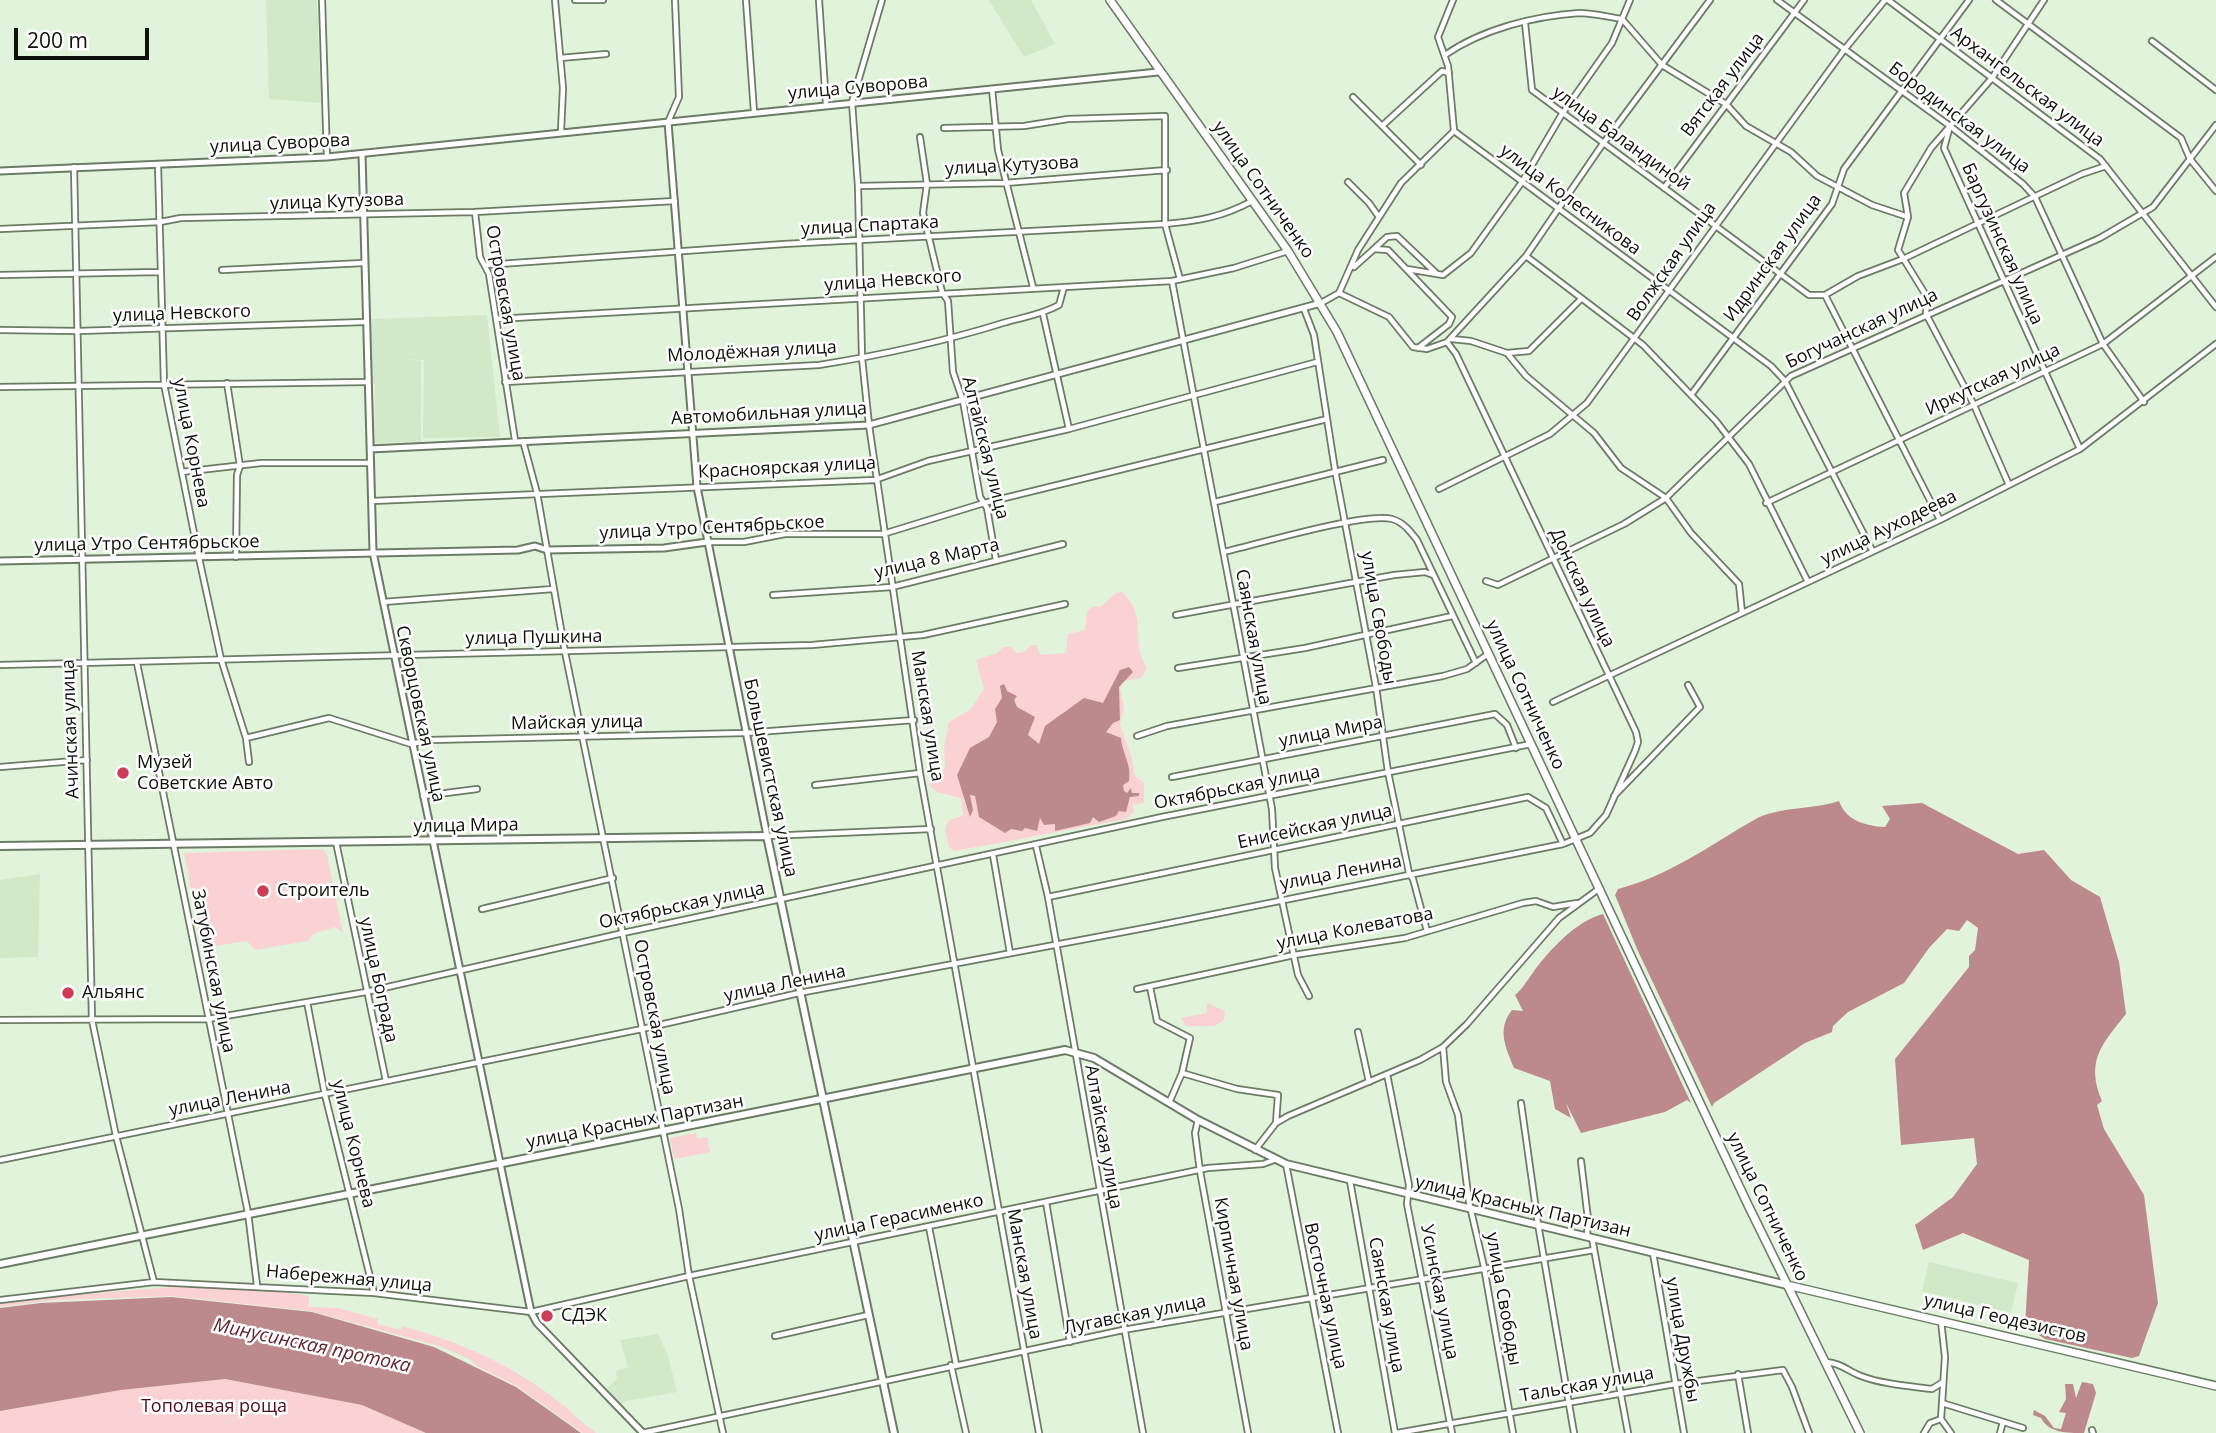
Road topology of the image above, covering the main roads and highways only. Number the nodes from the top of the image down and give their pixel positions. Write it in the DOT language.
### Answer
graph roads {
  1 [pos="1110,0"];
  2 [pos="767,836"];
  3 [pos="0,846"];
  4 [pos="823,1097"];
  5 [pos="0,1264"];
  6 [pos="1787,1285"];
  7 [pos="2216,1386"];
  8 [pos="894,1433"];
  9 [pos="1860,1433"];
  1 -- 6 [label="main road, улица Сотниченко"];
  2 -- 3 [label="main road, улица Мира"];
  2 -- 4 [label="main road, Большевистская улица"];
  4 -- 5 [label="main road, улица Красных Партизан"];
  4 -- 6 [label="main road, улица Красных Партизан"];
  4 -- 8 [label="main road, Большевистская улица"];
  6 -- 7 [label="main road, улица Геодезистов"];
  6 -- 9 [label="main road, улица Сотниченко"];
}
